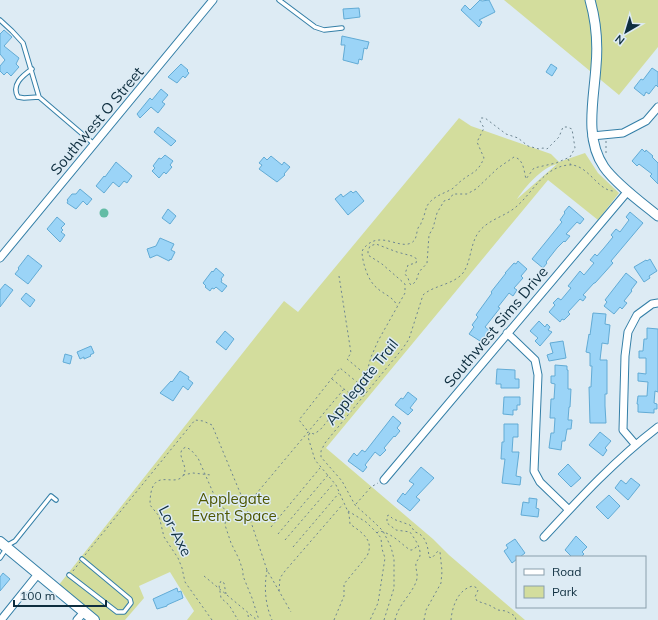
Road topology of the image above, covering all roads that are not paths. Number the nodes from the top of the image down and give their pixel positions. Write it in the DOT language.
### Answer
graph roads {
  1 [pos="213,0"];
  2 [pos="279,0"];
  3 [pos="590,0"];
  4 [pos="0,20"];
  5 [pos="342,28"];
  6 [pos="32,69"];
  7 [pos="39,97"];
  8 [pos="658,107"];
  9 [pos="592,136"];
  10 [pos="94,144"];
  11 [pos="628,191"];
  12 [pos="658,216"];
  13 [pos="0,258"];
  14 [pos="658,303"];
  15 [pos="507,334"];
  16 [pos="658,427"];
  17 [pos="635,444"];
  18 [pos="384,480"];
  19 [pos="56,500"];
  20 [pos="569,510"];
  21 [pos="544,537"];
  22 [pos="4,546"];
  23 [pos="0,558"];
  24 [pos="82,559"];
  25 [pos="38,574"];
  26 [pos="69,575"];
  27 [pos="81,616"];
  28 [pos="0,620"];
  29 [pos="94,620"];
  1 -- 10 [label="street, Southwest O Street"];
  2 -- 5 [label="lane"];
  3 -- 9 [label="street"];
  4 -- 6 [label="lane"];
  6 -- 7 [label="lane"];
  6 -- 7 [label="lane"];
  7 -- 10 [label="lane"];
  8 -- 9 [label="street"];
  9 -- 11 [label="street"];
  10 -- 13 [label="street, Southwest O Street"];
  11 -- 12 [label="street"];
  11 -- 15 [label="street, Southwest Sims Drive"];
  14 -- 17 [label="street"];
  15 -- 18 [label="street, Southwest Sims Drive"];
  15 -- 20 [label="street"];
  16 -- 17 [label="street"];
  17 -- 20 [label="street"];
  19 -- 22 [label="lane"];
  20 -- 21 [label="street"];
  22 -- 23 [label="lane"];
  22 -- 25 [label="main road"];
  24 -- 26 [label="lane"];
  25 -- 27 [label="main road"];
  25 -- 28 [label="street"];
  27 -- 29 [label="main road"];
}
